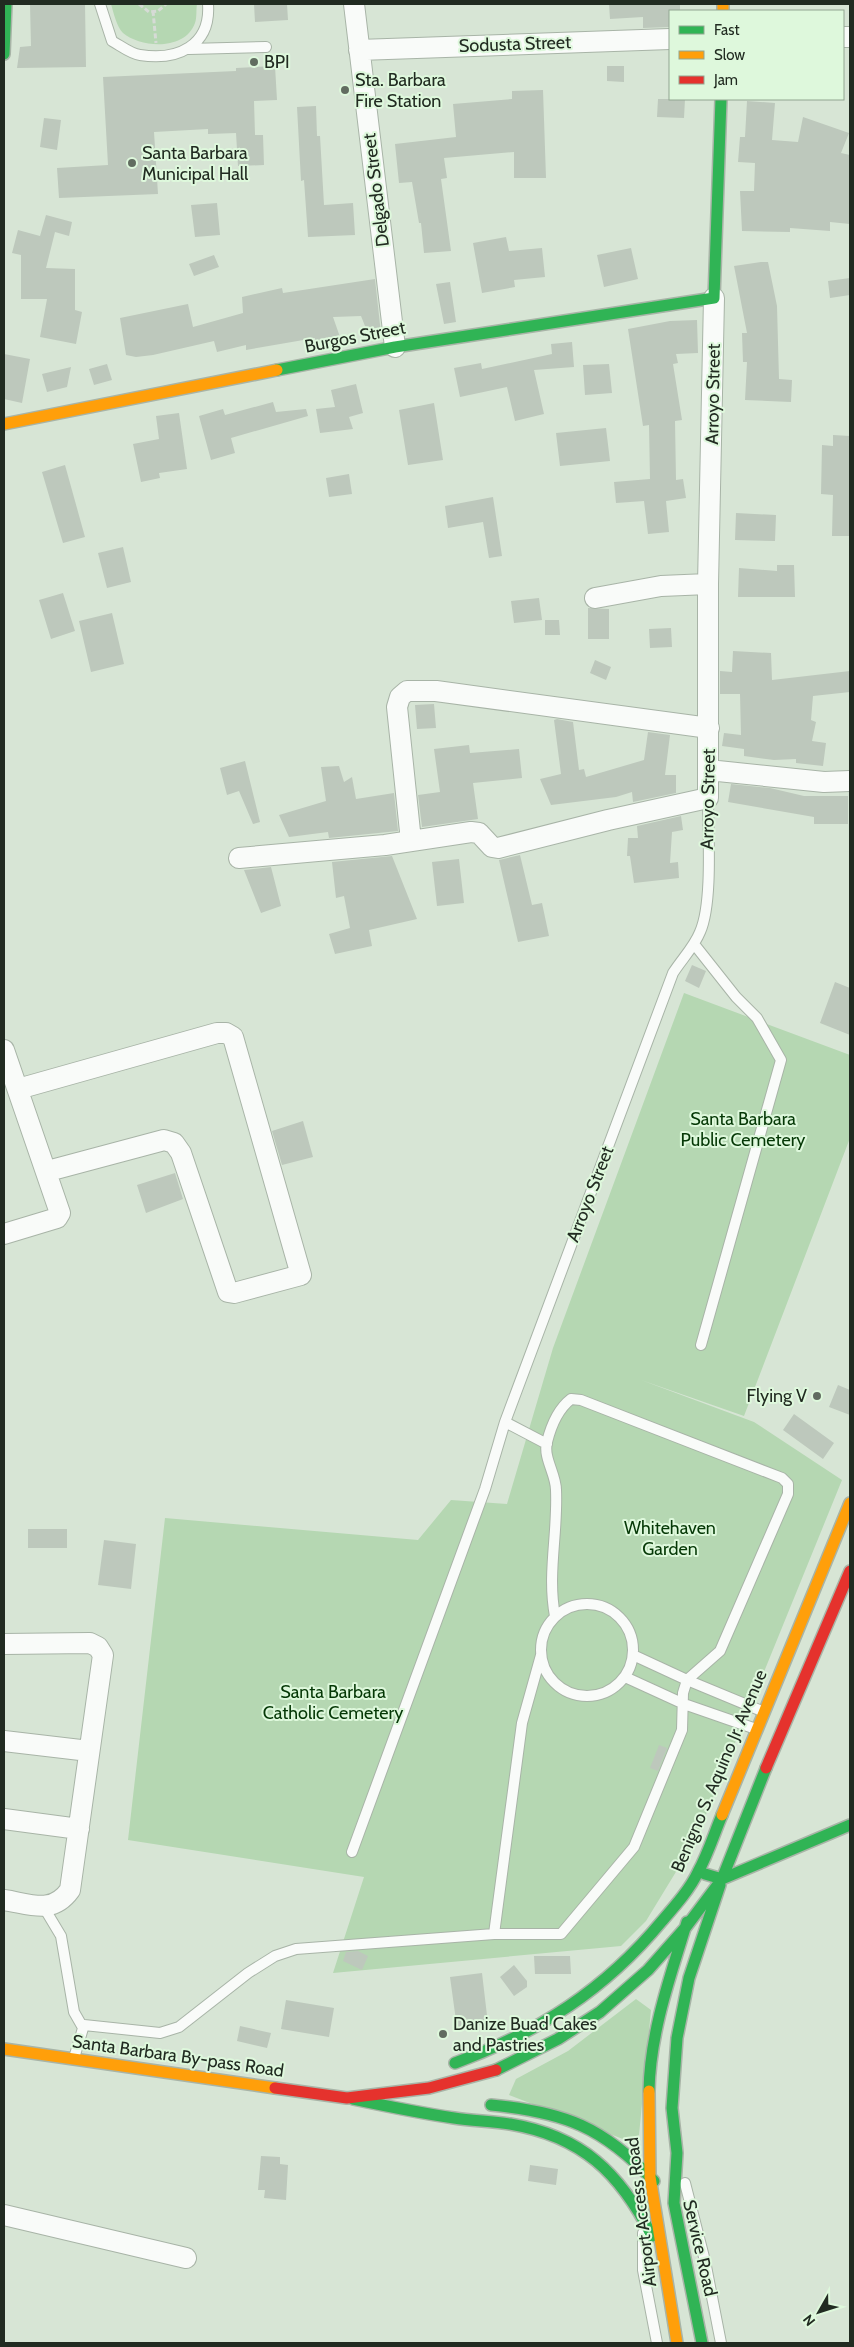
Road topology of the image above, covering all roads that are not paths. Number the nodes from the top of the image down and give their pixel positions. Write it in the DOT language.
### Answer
graph roads {
  1 [pos="6,4"];
  2 [pos="100,4"];
  3 [pos="208,4"];
  4 [pos="354,4"];
  5 [pos="669,39"];
  6 [pos="266,47"];
  7 [pos="188,50"];
  8 [pos="359,50"];
  9 [pos="4,54"];
  10 [pos="720,100"];
  11 [pos="714,298"];
  12 [pos="395,347"];
  13 [pos="4,424"];
  14 [pos="708,584"];
  15 [pos="596,598"];
  16 [pos="709,728"];
  17 [pos="708,770"];
  18 [pos="850,781"];
  19 [pos="708,798"];
  20 [pos="411,841"];
  21 [pos="239,858"];
  22 [pos="694,944"];
  23 [pos="4,1053"];
  24 [pos="18,1089"];
  25 [pos="48,1172"];
  26 [pos="4,1234"];
  27 [pos="701,1345"];
  28 [pos="505,1422"];
  29 [pos="547,1444"];
  30 [pos="850,1503"];
  31 [pos="850,1571"];
  32 [pos="555,1616"];
  33 [pos="4,1644"];
  34 [pos="541,1654"];
  35 [pos="633,1655"];
  36 [pos="625,1677"];
  37 [pos="686,1680"];
  38 [pos="684,1704"];
  39 [pos="763,1711"];
  40 [pos="785,1721"];
  41 [pos="757,1729"];
  42 [pos="778,1738"];
  43 [pos="4,1741"];
  44 [pos="90,1752"];
  45 [pos="4,1819"];
  46 [pos="850,1825"];
  47 [pos="79,1830"];
  48 [pos="352,1852"];
  49 [pos="698,1873"];
  50 [pos="722,1879"];
  51 [pos="4,1900"];
  52 [pos="43,1906"];
  53 [pos="686,1927"];
  54 [pos="494,1934"];
  55 [pos="82,2026"];
  56 [pos="4,2049"];
  57 [pos="74,2059"];
  58 [pos="448,2066"];
  59 [pos="403,2080"];
  60 [pos="347,2098"];
  61 [pos="429,2101"];
  62 [pos="482,2104"];
  63 [pos="677,2153"];
  64 [pos="650,2177"];
  65 [pos="674,2203"];
  66 [pos="4,2215"];
  67 [pos="642,2216"];
  68 [pos="186,2258"];
  69 [pos="662,2258"];
  70 [pos="657,2343"];
  71 [pos="677,2343"];
  72 [pos="702,2343"];
  73 [pos="721,2343"];
  1 -- 9 [label="main road"];
  2 -- 7 [label="lane"];
  3 -- 7 [label="lane"];
  4 -- 8 [label="street, Delgado Street"];
  5 -- 8 [label="street, Sodusta Street"];
  6 -- 7 [label="lane"];
  8 -- 12 [label="street, Delgado Street"];
  10 -- 11 [label="main road, Arroyo Street"];
  11 -- 12 [label="main road, Burgos Street"];
  11 -- 14 [label="street, Arroyo Street"];
  12 -- 13 [label="main road, Burgos Street"];
  14 -- 15 [label="street"];
  14 -- 16 [label="street, Arroyo Street"];
  16 -- 17 [label="street, Arroyo Street"];
  16 -- 20 [label="street"];
  17 -- 18 [label="street"];
  17 -- 19 [label="street, Arroyo Street"];
  19 -- 20 [label="street"];
  19 -- 22 [label="lane, Arroyo Street"];
  20 -- 21 [label="street"];
  22 -- 27 [label="lane"];
  22 -- 28 [label="lane, Arroyo Street"];
  23 -- 24 [label="street"];
  24 -- 25 [label="street"];
  24 -- 25 [label="street"];
  25 -- 26 [label="street"];
  28 -- 29 [label="lane"];
  28 -- 48 [label="lane, Arroyo Street"];
  29 -- 32 [label="lane"];
  29 -- 37 [label="lane"];
  30 -- 39 [label="main road, Benigno S. Aquino Jr. Avenue"];
  31 -- 40 [label="main road"];
  32 -- 34 [label="lane"];
  32 -- 35 [label="lane"];
  33 -- 44 [label="street"];
  34 -- 36 [label="lane"];
  34 -- 54 [label="lane"];
  35 -- 36 [label="lane"];
  35 -- 37 [label="lane"];
  36 -- 38 [label="lane"];
  37 -- 38 [label="lane"];
  37 -- 39 [label="lane"];
  38 -- 41 [label="lane"];
  38 -- 54 [label="lane"];
  39 -- 40 [label="lane"];
  39 -- 41 [label="main road, Benigno S. Aquino Jr. Avenue"];
  40 -- 42 [label="main road"];
  41 -- 42 [label="lane"];
  41 -- 49 [label="main road, Benigno S. Aquino Jr. Avenue"];
  42 -- 50 [label="main road"];
  43 -- 44 [label="street"];
  44 -- 47 [label="street"];
  45 -- 47 [label="street"];
  46 -- 50 [label="main road"];
  47 -- 52 [label="street"];
  49 -- 50 [label="main road"];
  49 -- 53 [label="main road, Airport Access Road"];
  49 -- 58 [label="main road, Benigno S. Aquino Jr. Avenue"];
  50 -- 53 [label="main road"];
  50 -- 63 [label="main road, Airport Access Road"];
  51 -- 52 [label="street"];
  52 -- 55 [label="lane"];
  53 -- 60 [label="main road"];
  53 -- 64 [label="main road, Airport Access Road"];
  54 -- 55 [label="lane"];
  55 -- 57 [label="lane"];
  56 -- 57 [label="main road, Santa Barbara By-pass Road"];
  57 -- 60 [label="main road, Santa Barbara By-pass Road"];
  59 -- 60 [label="main road"];
  60 -- 61 [label="main road"];
  60 -- 67 [label="main road"];
  62 -- 64 [label="main road"];
  63 -- 65 [label="main road, Airport Access Road"];
  63 -- 73 [label="lane, Service Road"];
  64 -- 65 [label="main road"];
  64 -- 69 [label="main road, Airport Access Road"];
  65 -- 72 [label="main road, Airport Access Road"];
  66 -- 68 [label="street"];
  67 -- 69 [label="main road"];
  67 -- 70 [label="lane"];
  69 -- 71 [label="main road, Airport Access Road"];
}
